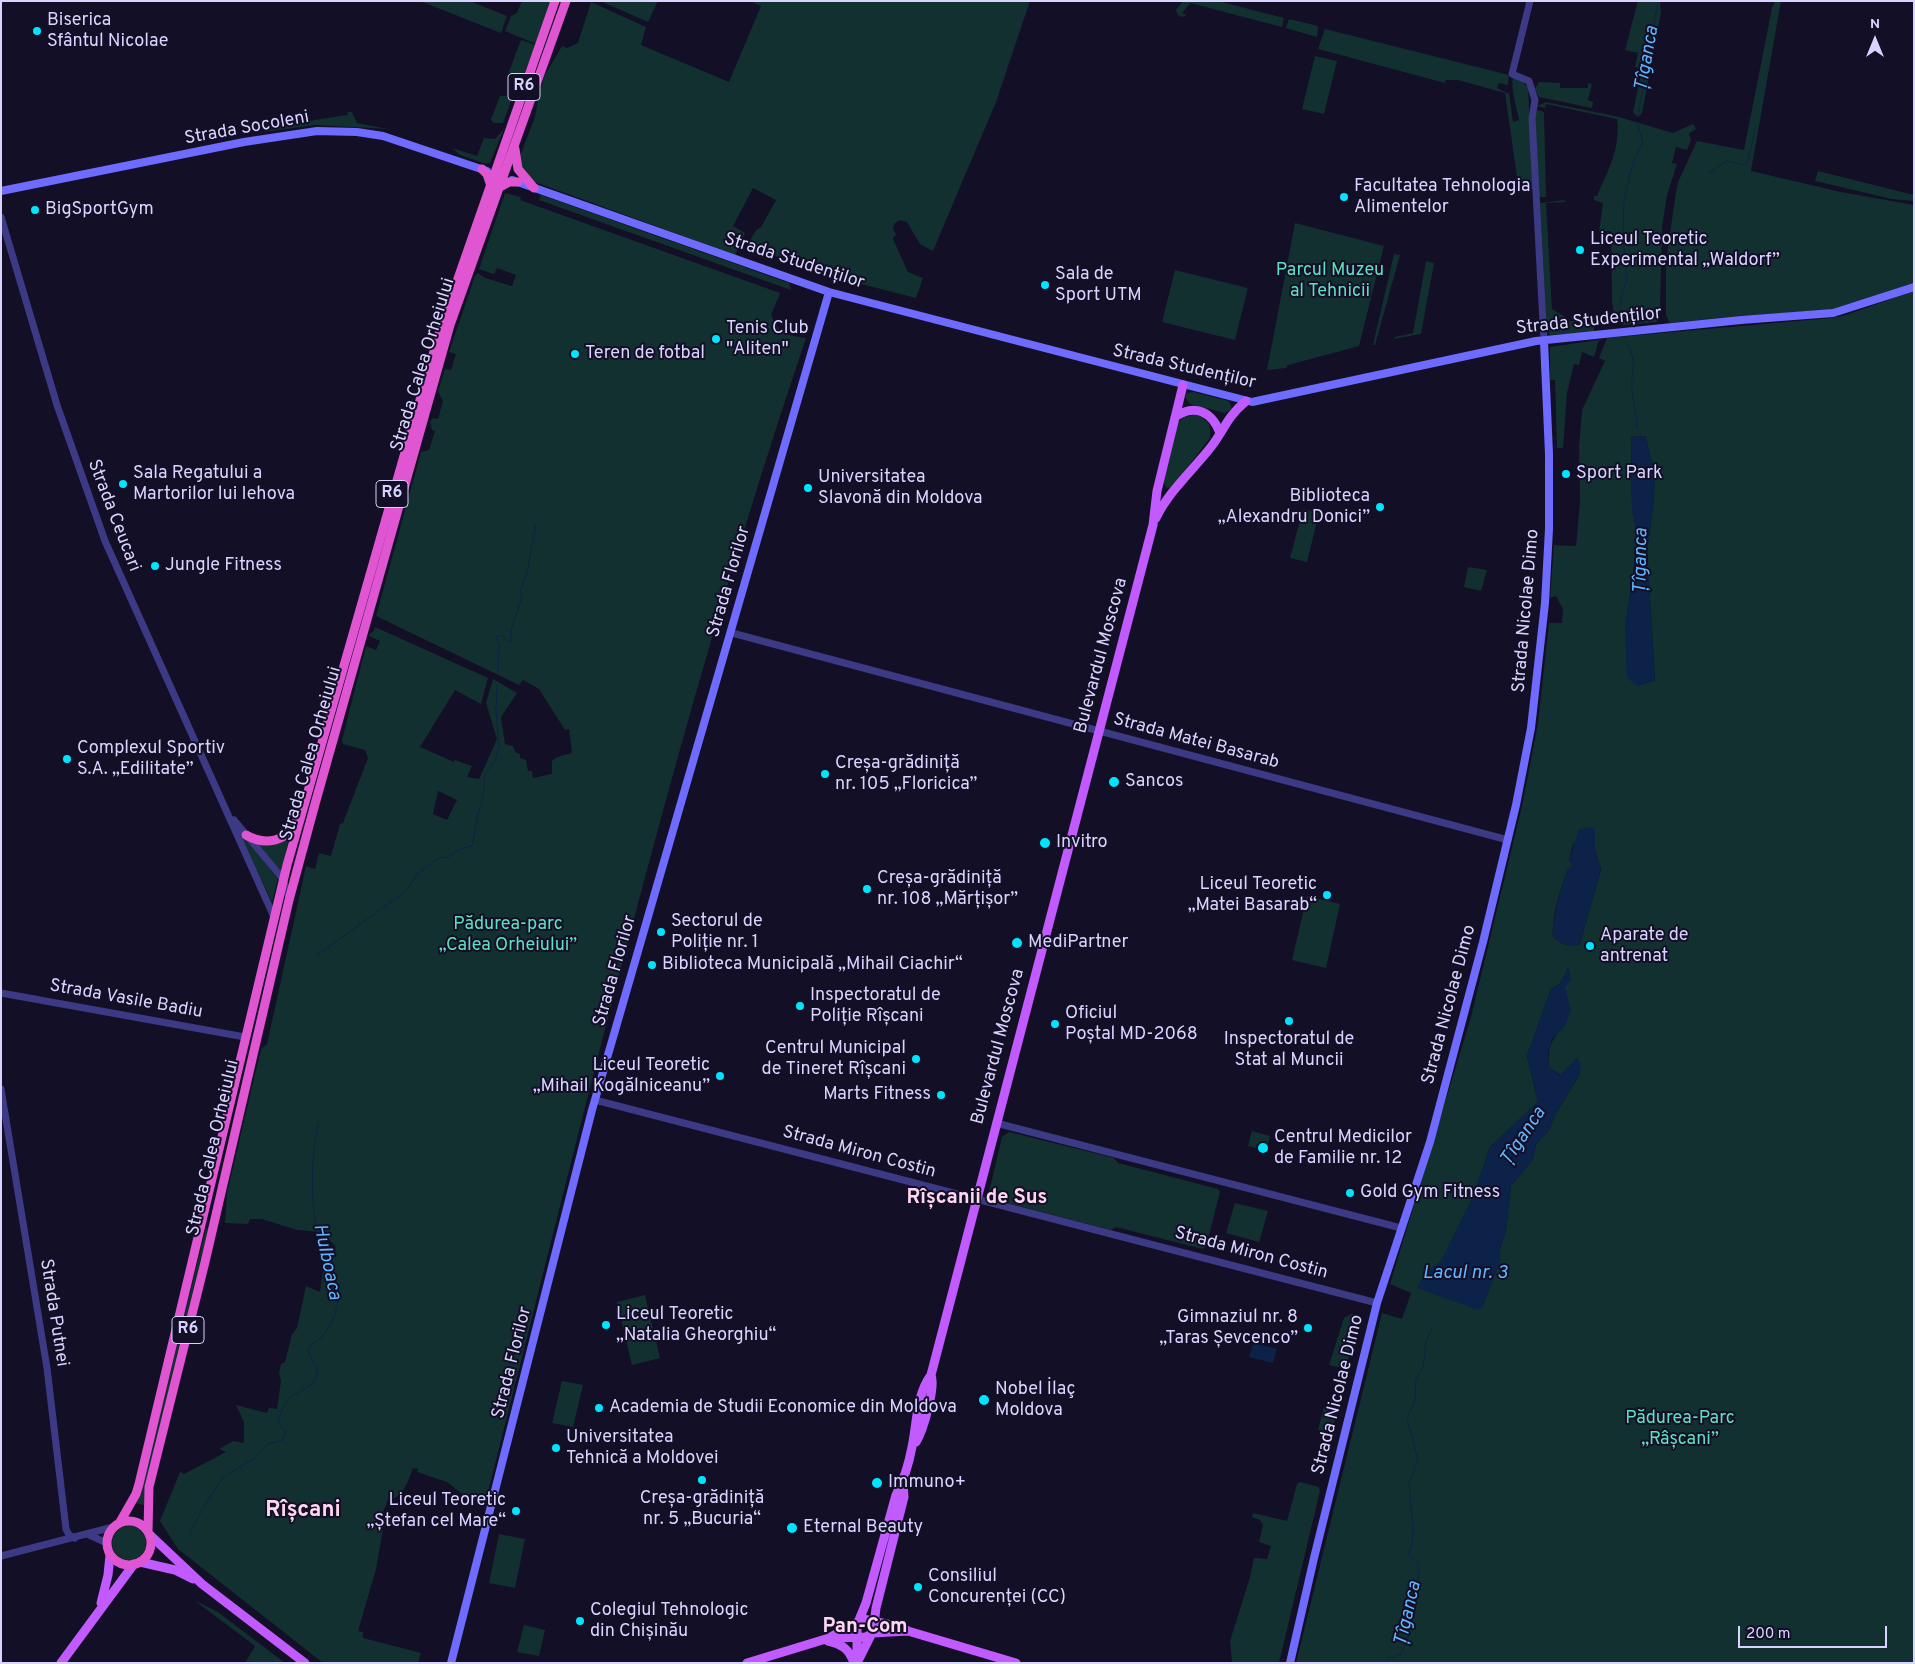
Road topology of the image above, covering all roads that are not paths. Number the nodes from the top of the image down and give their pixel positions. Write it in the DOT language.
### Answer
graph roads {
  1 [pos="1530,1"];
  2 [pos="555,2"];
  3 [pos="565,4"];
  4 [pos="516,141"];
  5 [pos="482,170"];
  6 [pos="494,174"];
  7 [pos="503,177"];
  8 [pos="518,182"];
  9 [pos="490,183"];
  10 [pos="500,187"];
  11 [pos="534,188"];
  12 [pos="1,191"];
  13 [pos="1,217"];
  14 [pos="1914,287"];
  15 [pos="829,292"];
  16 [pos="1544,341"];
  17 [pos="1183,385"];
  18 [pos="1246,401"];
  19 [pos="1176,417"];
  20 [pos="410,428"];
  21 [pos="420,430"];
  22 [pos="1220,433"];
  23 [pos="1160,483"];
  24 [pos="1174,491"];
  25 [pos="1153,525"];
  26 [pos="732,633"];
  27 [pos="1099,732"];
  28 [pos="308,804"];
  29 [pos="229,814"];
  30 [pos="246,835"];
  31 [pos="1508,840"];
  32 [pos="283,879"];
  33 [pos="289,900"];
  34 [pos="274,917"];
  35 [pos="1,993"];
  36 [pos="245,1037"];
  37 [pos="1,1089"];
  38 [pos="595,1100"];
  39 [pos="996,1123"];
  40 [pos="225,1128"];
  41 [pos="235,1130"];
  42 [pos="977,1199"];
  43 [pos="1401,1228"];
  44 [pos="1377,1303"];
  45 [pos="903,1481"];
  46 [pos="116,1525"];
  47 [pos="149,1533"];
  48 [pos="89,1535"];
  49 [pos="75,1538"];
  50 [pos="107,1543"];
  51 [pos="110,1555"];
  52 [pos="1,1556"];
  53 [pos="137,1563"];
  54 [pos="202,1584"];
  55 [pos="876,1608"];
  56 [pos="98,1611"];
  57 [pos="858,1622"];
  58 [pos="904,1629"];
  59 [pos="868,1630"];
  60 [pos="825,1639"];
  61 [pos="61,1663"];
  62 [pos="305,1663"];
  63 [pos="451,1663"];
  64 [pos="747,1663"];
  65 [pos="856,1663"];
  66 [pos="1016,1663"];
  67 [pos="1290,1663"];
  1 -- 16 [label="street"];
  2 -- 3 [label="highway"];
  2 -- 6 [label="highway, Strada Calea Orheiului / R6"];
  3 -- 4 [label="highway, Strada Calea Orheiului / R6"];
  4 -- 7 [label="highway, Strada Calea Orheiului / R6"];
  4 -- 11 [label="highway"];
  5 -- 6 [label="main road, Strada Socoleni"];
  5 -- 9 [label="highway"];
  5 -- 12 [label="main road, Strada Socoleni"];
  6 -- 7 [label="main road, Strada Studenților"];
  6 -- 9 [label="highway, Strada Calea Orheiului / R6"];
  7 -- 8 [label="main road, Strada Studenților"];
  7 -- 10 [label="highway, Strada Calea Orheiului / R6"];
  8 -- 10 [label="highway"];
  8 -- 11 [label="main road, Strada Studenților"];
  9 -- 20 [label="highway, Strada Calea Orheiului / R6"];
  10 -- 21 [label="highway, Strada Calea Orheiului / R6"];
  11 -- 15 [label="main road, Strada Studenților"];
  13 -- 29 [label="street, Strada Ceucari"];
  14 -- 16 [label="main road, Strada Studenților"];
  15 -- 17 [label="main road, Strada Studenților"];
  15 -- 26 [label="main road, Strada Florilor"];
  16 -- 18 [label="main road, Strada Studenților"];
  16 -- 31 [label="main road, Strada Nicolae Dimo"];
  17 -- 18 [label="main road, Strada Studenților"];
  17 -- 19 [label="main road, Bulevardul Moscova"];
  18 -- 22 [label="main road, Bulevardul Moscova"];
  19 -- 22 [label="main road"];
  19 -- 23 [label="main road, Bulevardul Moscova"];
  20 -- 21 [label="highway"];
  20 -- 28 [label="highway, Strada Calea Orheiului / R6"];
  21 -- 28 [label="highway, Strada Calea Orheiului / R6"];
  22 -- 24 [label="main road, Bulevardul Moscova"];
  23 -- 24 [label="main road"];
  23 -- 25 [label="main road, Bulevardul Moscova"];
  24 -- 25 [label="main road, Bulevardul Moscova"];
  25 -- 27 [label="main road, Bulevardul Moscova"];
  26 -- 27 [label="street, Strada Matei Basarab"];
  26 -- 38 [label="main road, Strada Florilor"];
  27 -- 31 [label="street, Strada Matei Basarab"];
  27 -- 39 [label="main road, Bulevardul Moscova"];
  28 -- 30 [label="highway"];
  28 -- 32 [label="highway, Strada Calea Orheiului / R6"];
  28 -- 33 [label="highway, Strada Calea Orheiului / R6"];
  29 -- 30 [label="street, Strada Ceucari"];
  29 -- 34 [label="street, Strada Ceucari"];
  30 -- 32 [label="street, Strada Ceucari"];
  31 -- 43 [label="main road, Strada Nicolae Dimo"];
  32 -- 33 [label="street, Strada Ceucari"];
  32 -- 34 [label="highway, Strada Calea Orheiului / R6"];
  33 -- 41 [label="highway, Strada Calea Orheiului / R6"];
  34 -- 36 [label="highway, Strada Calea Orheiului"];
  35 -- 36 [label="street, Strada Vasile Badiu"];
  36 -- 40 [label="highway, Strada Calea Orheiului / R6"];
  37 -- 49 [label="street, Strada Putnei"];
  38 -- 42 [label="street, Strada Miron Costin"];
  38 -- 63 [label="main road, Strada Florilor"];
  39 -- 42 [label="main road, Bulevardul Moscova"];
  39 -- 43 [label="street"];
  40 -- 41 [label="highway"];
  40 -- 46 [label="highway, Strada Calea Orheiului / R6"];
  41 -- 47 [label="highway, Strada Calea Orheiului / R6"];
  42 -- 44 [label="street, Strada Miron Costin"];
  42 -- 45 [label="main road, Bulevardul Moscova"];
  43 -- 44 [label="main road, Strada Nicolae Dimo"];
  44 -- 67 [label="main road, Strada Nicolae Dimo"];
  45 -- 55 [label="main road, Bulevardul Moscova"];
  45 -- 57 [label="main road, Bulevardul Moscova"];
  46 -- 47 [label="highway"];
  46 -- 48 [label="street"];
  46 -- 50 [label="highway, R6"];
  47 -- 53 [label="highway, R6"];
  47 -- 54 [label="main road"];
  48 -- 49 [label="street"];
  48 -- 50 [label="street"];
  49 -- 52 [label="street"];
  50 -- 51 [label="highway"];
  51 -- 53 [label="highway"];
  51 -- 56 [label="main road"];
  53 -- 54 [label="main road"];
  53 -- 56 [label="main road"];
  54 -- 62 [label="main road"];
  55 -- 58 [label="main road"];
  55 -- 59 [label="main road, Bulevardul Moscova"];
  56 -- 61 [label="main road"];
  57 -- 59 [label="main road"];
  57 -- 60 [label="main road"];
  58 -- 59 [label="main road"];
  58 -- 66 [label="main road"];
  59 -- 60 [label="main road"];
  59 -- 65 [label="main road"];
  59 -- 65 [label="main road, Bulevardul Moscova"];
  60 -- 64 [label="main road"];
  60 -- 65 [label="main road"];
}
